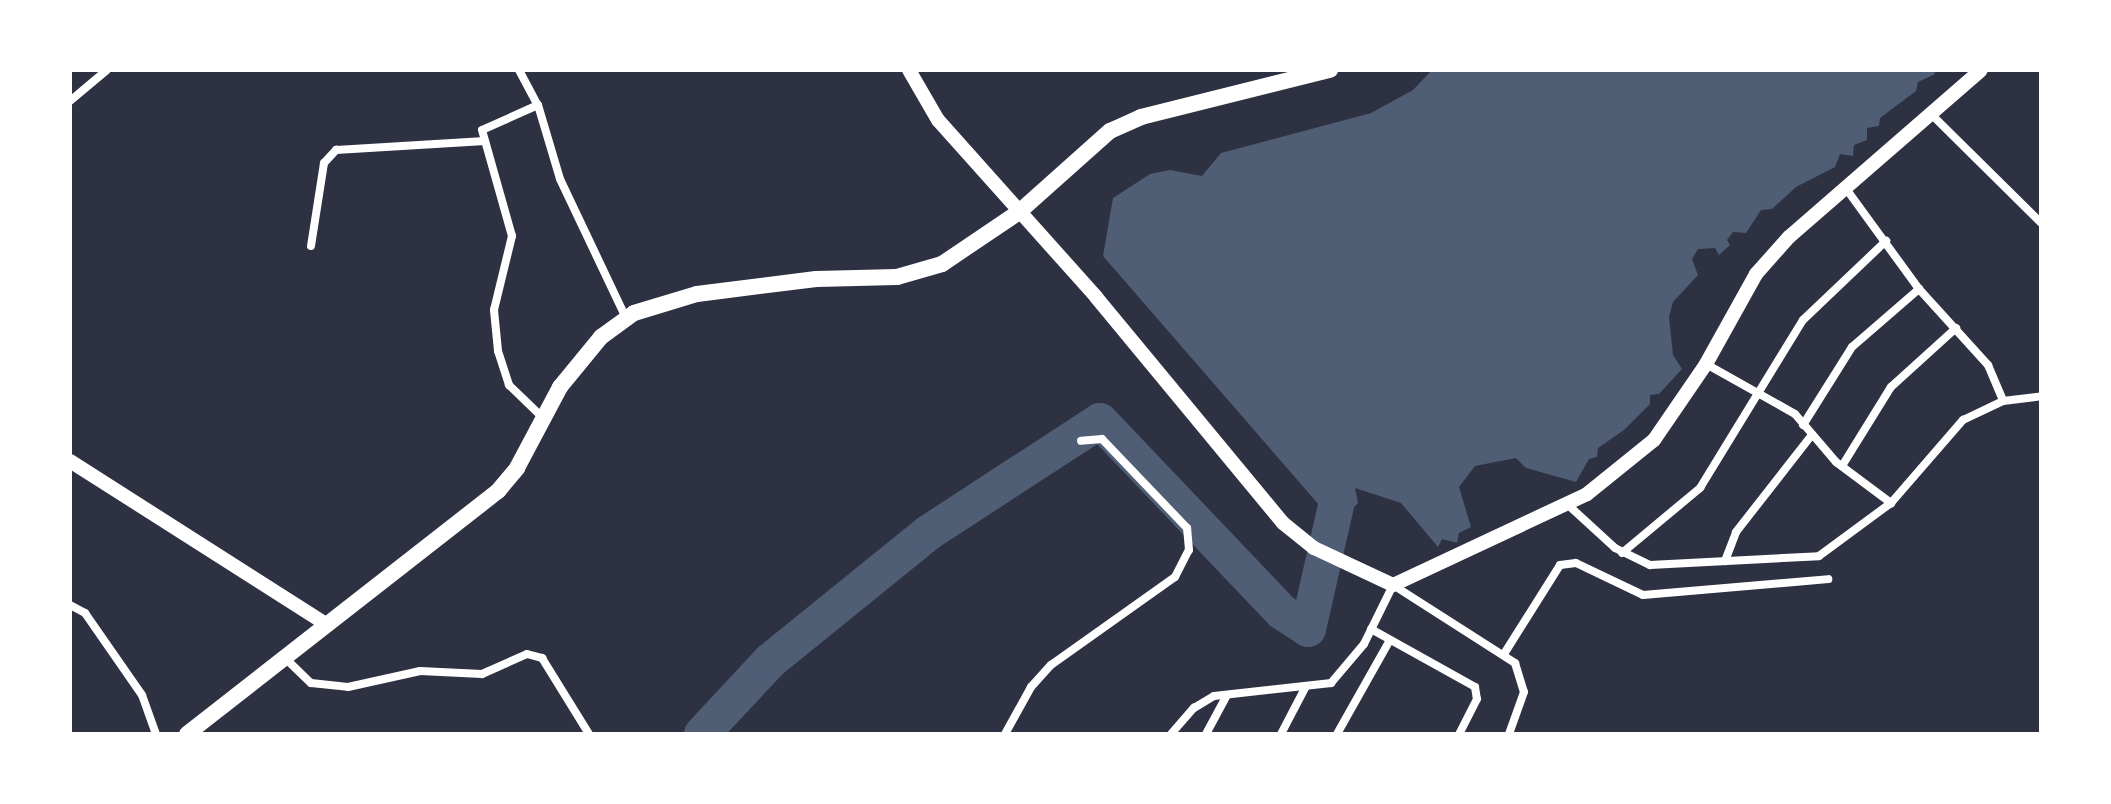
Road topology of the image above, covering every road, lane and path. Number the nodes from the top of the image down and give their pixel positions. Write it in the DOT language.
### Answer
graph roads {
  1 [pos="107,70"];
  2 [pos="519,70"];
  3 [pos="909,70"];
  4 [pos="1330,70"];
  5 [pos="1981,70"];
  6 [pos="70,101"];
  7 [pos="538,105"];
  8 [pos="1931,114"];
  9 [pos="485,141"];
  10 [pos="1847,190"];
  11 [pos="1019,212"];
  12 [pos="2039,219"];
  13 [pos="1886,241"];
  14 [pos="311,246"];
  15 [pos="1919,289"];
  16 [pos="626,319"];
  17 [pos="1956,328"];
  18 [pos="1706,364"];
  19 [pos="1761,395"];
  20 [pos="2041,396"];
  21 [pos="2003,401"];
  22 [pos="543,418"];
  23 [pos="1803,425"];
  24 [pos="1811,436"];
  25 [pos="1081,441"];
  26 [pos="70,461"];
  27 [pos="1842,466"];
  28 [pos="1891,503"];
  29 [pos="1567,504"];
  30 [pos="1622,553"];
  31 [pos="1725,561"];
  32 [pos="1828,579"];
  33 [pos="1393,585"];
  34 [pos="70,605"];
  35 [pos="327,625"];
  36 [pos="1371,629"];
  37 [pos="1390,640"];
  38 [pos="1504,654"];
  39 [pos="285,658"];
  40 [pos="1305,688"];
  41 [pos="1227,695"];
  42 [pos="156,734"];
  43 [pos="187,734"];
  44 [pos="589,734"];
  45 [pos="1005,734"];
  46 [pos="1171,734"];
  47 [pos="1206,734"];
  48 [pos="1281,734"];
  49 [pos="1337,734"];
  50 [pos="1459,734"];
  51 [pos="1509,734"];
  1 -- 6 [label="street"];
  2 -- 7 [label="street"];
  3 -- 11 [label="street"];
  4 -- 11 [label="main road"];
  5 -- 8 [label="street"];
  7 -- 9 [label="street"];
  7 -- 16 [label="street"];
  8 -- 10 [label="street"];
  8 -- 12 [label="street"];
  9 -- 14 [label="street"];
  9 -- 22 [label="street"];
  10 -- 13 [label="street"];
  10 -- 18 [label="street"];
  11 -- 16 [label="main road"];
  11 -- 33 [label="street"];
  13 -- 15 [label="street"];
  13 -- 19 [label="street"];
  15 -- 17 [label="street"];
  15 -- 23 [label="street"];
  16 -- 22 [label="main road"];
  17 -- 21 [label="street"];
  17 -- 27 [label="street"];
  18 -- 19 [label="street"];
  18 -- 29 [label="street"];
  19 -- 23 [label="street"];
  19 -- 30 [label="street"];
  20 -- 21 [label="street"];
  21 -- 28 [label="street"];
  22 -- 35 [label="main road"];
  23 -- 24 [label="street"];
  24 -- 27 [label="street"];
  24 -- 31 [label="street"];
  25 -- 45 [label="street"];
  26 -- 35 [label="street"];
  27 -- 28 [label="street"];
  28 -- 31 [label="street"];
  29 -- 30 [label="street"];
  29 -- 33 [label="street"];
  30 -- 31 [label="street"];
  32 -- 38 [label="street"];
  33 -- 36 [label="street"];
  33 -- 38 [label="street"];
  34 -- 42 [label="street"];
  35 -- 39 [label="main road"];
  36 -- 37 [label="street"];
  36 -- 40 [label="street"];
  37 -- 49 [label="street"];
  37 -- 50 [label="street"];
  38 -- 51 [label="street"];
  39 -- 43 [label="main road"];
  39 -- 44 [label="street"];
  40 -- 41 [label="street"];
  40 -- 48 [label="street"];
  41 -- 46 [label="street"];
  41 -- 47 [label="street"];
}
